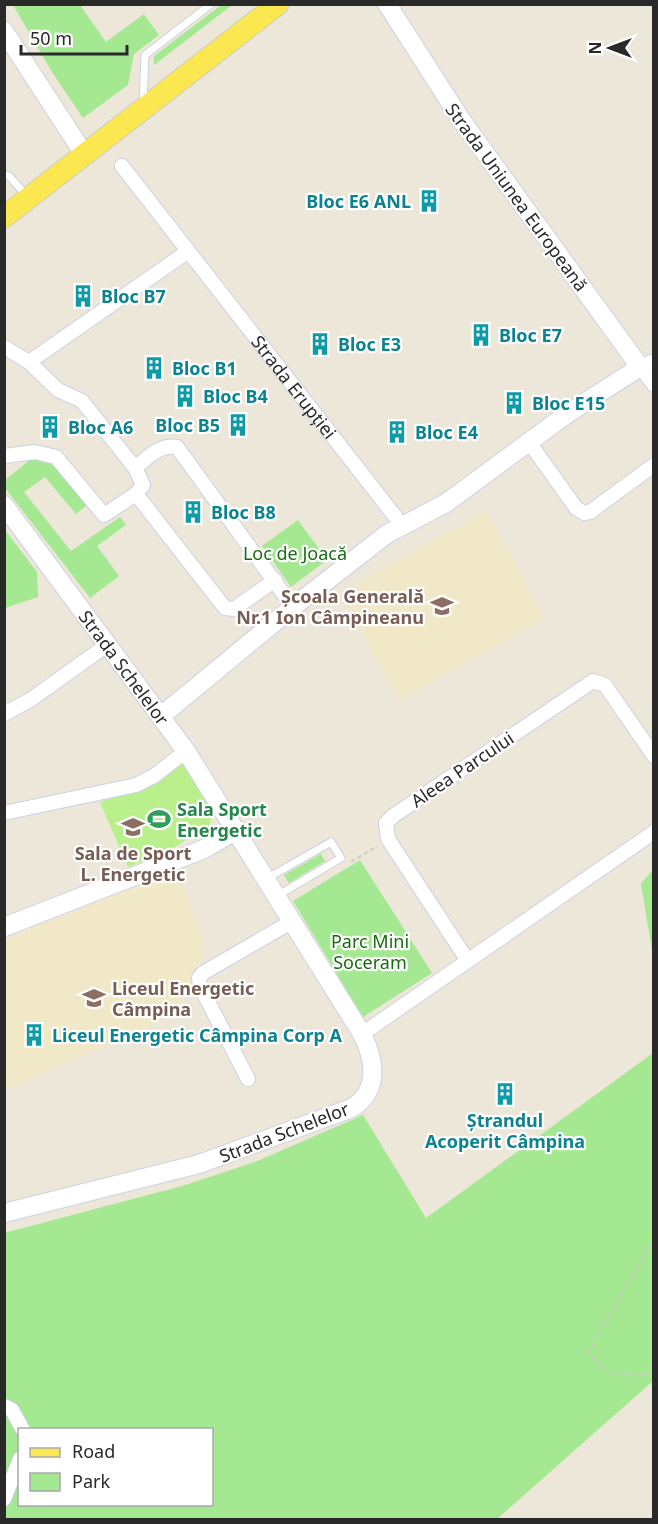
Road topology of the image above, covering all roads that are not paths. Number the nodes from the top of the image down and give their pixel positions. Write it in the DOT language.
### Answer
graph roads {
  1 [pos="211,4"];
  2 [pos="278,4"];
  3 [pos="387,4"];
  4 [pos="4,31"];
  5 [pos="143,109"];
  6 [pos="84,154"];
  7 [pos="122,166"];
  8 [pos="4,175"];
  9 [pos="29,198"];
  10 [pos="4,217"];
  11 [pos="187,252"];
  12 [pos="4,347"];
  13 [pos="28,362"];
  14 [pos="647,364"];
  15 [pos="654,385"];
  16 [pos="529,442"];
  17 [pos="4,456"];
  18 [pos="654,465"];
  19 [pos="135,468"];
  20 [pos="136,494"];
  21 [pos="4,505"];
  22 [pos="401,524"];
  23 [pos="275,580"];
  24 [pos="293,607"];
  25 [pos="107,645"];
  26 [pos="5,714"];
  27 [pos="161,716"];
  28 [pos="186,751"];
  29 [pos="654,756"];
  30 [pos="4,813"];
  31 [pos="237,830"];
  32 [pos="654,832"];
  33 [pos="266,879"];
  34 [pos="276,896"];
  35 [pos="291,922"];
  36 [pos="4,927"];
  37 [pos="468,961"];
  38 [pos="362,1034"];
  39 [pos="248,1079"];
  40 [pos="4,1213"];
  41 [pos="4,1406"];
  42 [pos="22,1428"];
  43 [pos="18,1464"];
  44 [pos="4,1499"];
  1 -- 5 [label="lane"];
  2 -- 5 [label="main road"];
  3 -- 14 [label="main road, Strada Uniunea Europeană"];
  4 -- 6 [label="main road"];
  5 -- 6 [label="main road"];
  6 -- 9 [label="main road"];
  7 -- 11 [label="street, Strada Erupției"];
  8 -- 9 [label="lane"];
  9 -- 10 [label="main road"];
  11 -- 13 [label="street"];
  11 -- 22 [label="street, Strada Erupției"];
  12 -- 13 [label="street"];
  13 -- 19 [label="street"];
  14 -- 15 [label="street, Strada Uniunea Europeană"];
  14 -- 16 [label="main road"];
  16 -- 18 [label="street"];
  16 -- 22 [label="main road"];
  17 -- 20 [label="street"];
  19 -- 20 [label="street"];
  19 -- 23 [label="street"];
  20 -- 23 [label="street"];
  21 -- 25 [label="main road, Strada Schelelor"];
  22 -- 24 [label="main road"];
  23 -- 24 [label="street"];
  24 -- 27 [label="main road"];
  25 -- 26 [label="street"];
  25 -- 27 [label="main road, Strada Schelelor"];
  27 -- 28 [label="main road, Strada Schelelor"];
  28 -- 30 [label="street"];
  28 -- 31 [label="main road, Strada Schelelor"];
  29 -- 37 [label="street, Aleea Parcului"];
  31 -- 33 [label="main road, Strada Schelelor"];
  31 -- 36 [label="main road"];
  32 -- 37 [label="street"];
  33 -- 34 [label="main road, Strada Schelelor"];
  33 -- 34 [label="lane"];
  34 -- 35 [label="main road, Strada Schelelor"];
  35 -- 38 [label="main road, Strada Schelelor"];
  35 -- 39 [label="street"];
  37 -- 38 [label="street"];
  38 -- 40 [label="main road, Strada Schelelor"];
  41 -- 42 [label="street"];
  43 -- 44 [label="street"];
}
